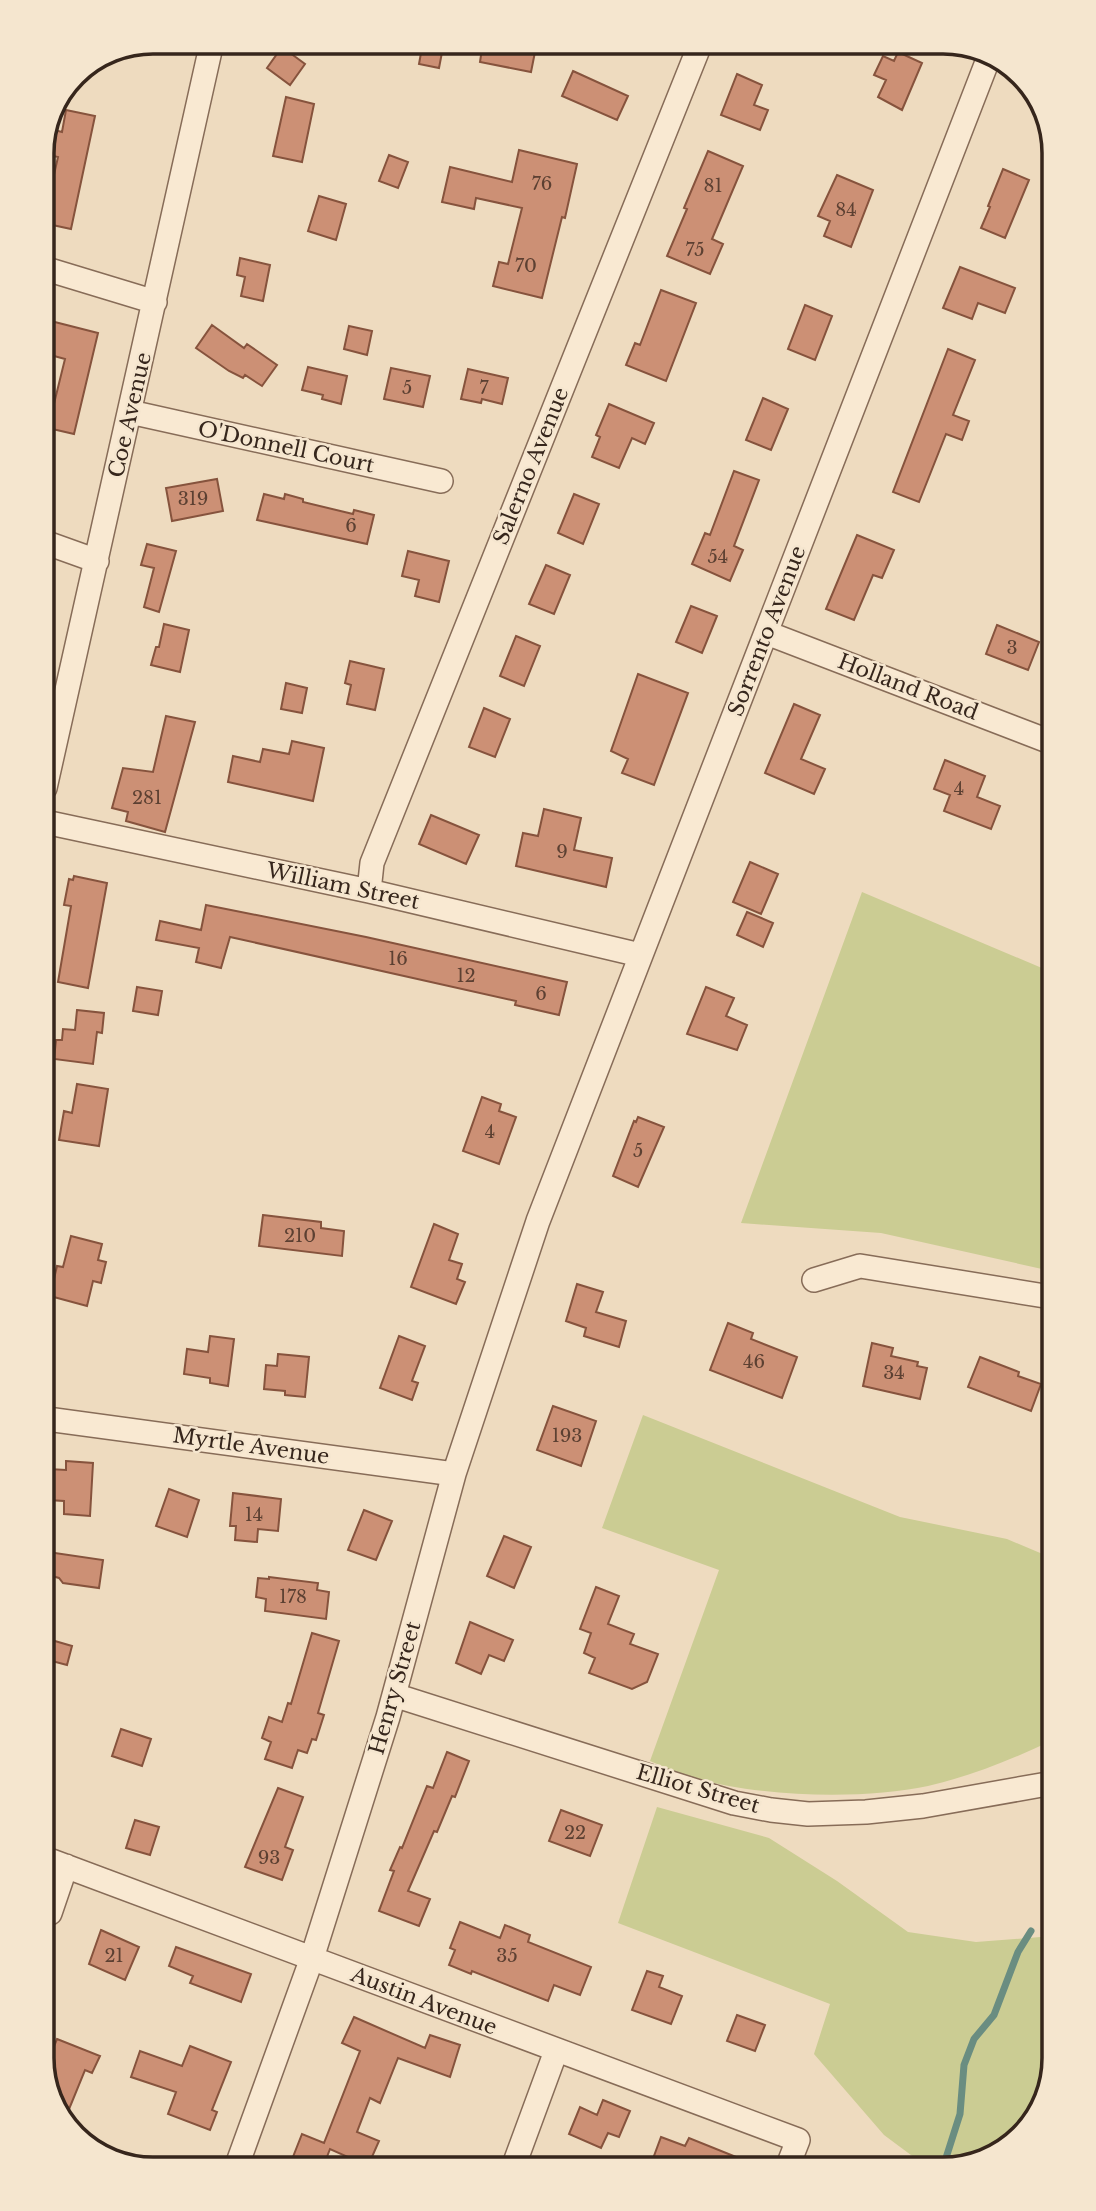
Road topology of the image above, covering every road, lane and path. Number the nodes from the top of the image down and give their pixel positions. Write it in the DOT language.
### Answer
graph roads {
  1 [pos="209,54"];
  2 [pos="696,54"];
  3 [pos="986,64"];
  4 [pos="54,271"];
  5 [pos="155,302"];
  6 [pos="130,412"];
  7 [pos="441,481"];
  8 [pos="54,546"];
  9 [pos="97,561"];
  10 [pos="767,633"];
  11 [pos="1042,739"];
  12 [pos="54,749"];
  13 [pos="54,824"];
  14 [pos="369,891"];
  15 [pos="640,955"];
  16 [pos="544,1205"];
  17 [pos="814,1280"];
  18 [pos="1042,1296"];
  19 [pos="54,1420"];
  20 [pos="454,1474"];
  21 [pos="394,1695"];
  22 [pos="1042,1785"];
  23 [pos="57,1863"];
  24 [pos="54,1884"];
  25 [pos="312,1958"];
  26 [pos="556,2051"];
  27 [pos="240,2157"];
  28 [pos="517,2157"];
  29 [pos="791,2157"];
  1 -- 5 [label="street, Coe Avenue"];
  2 -- 14 [label="street, Salerno Avenue"];
  3 -- 10 [label="street, Sorrento Avenue"];
  4 -- 5 [label="street"];
  5 -- 6 [label="street, Coe Avenue"];
  6 -- 7 [label="street, O'Donnell Court"];
  6 -- 9 [label="street, Coe Avenue"];
  8 -- 9 [label="street"];
  9 -- 12 [label="street, Coe Avenue"];
  10 -- 11 [label="street, Holland Road"];
  10 -- 15 [label="street, Sorrento Avenue"];
  13 -- 14 [label="street, William Street"];
  14 -- 15 [label="street, William Street"];
  15 -- 16 [label="street, Sorrento Avenue"];
  16 -- 20 [label="street, Henry Street"];
  17 -- 18 [label="street"];
  19 -- 20 [label="street, Myrtle Avenue"];
  20 -- 21 [label="street, Henry Street"];
  21 -- 22 [label="street, Elliot Street"];
  21 -- 25 [label="street, Henry Street"];
  23 -- 24 [label="street"];
  23 -- 25 [label="street, Austin Avenue"];
  25 -- 26 [label="street, Austin Avenue"];
  25 -- 27 [label="street, Henry Street"];
  26 -- 28 [label="street"];
  26 -- 29 [label="street, Austin Avenue"];
}
